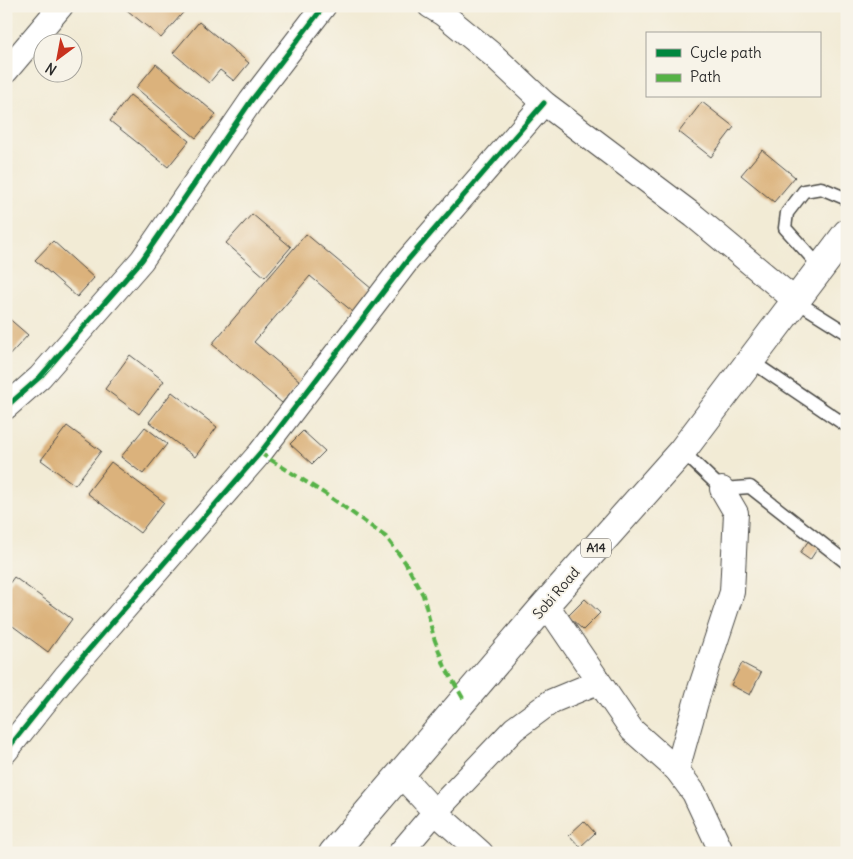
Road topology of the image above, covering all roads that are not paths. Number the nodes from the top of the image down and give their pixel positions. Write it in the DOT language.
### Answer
graph roads {
  1 [pos="61,6"];
  2 [pos="324,6"];
  3 [pos="440,9"];
  4 [pos="6,71"];
  5 [pos="544,104"];
  6 [pos="847,199"];
  7 [pos="847,233"];
  8 [pos="821,268"];
  9 [pos="796,301"];
  10 [pos="847,333"];
  11 [pos="751,361"];
  12 [pos="6,408"];
  13 [pos="847,426"];
  14 [pos="682,451"];
  15 [pos="722,489"];
  16 [pos="847,563"];
  17 [pos="546,604"];
  18 [pos="598,682"];
  19 [pos="6,751"];
  20 [pos="677,770"];
  21 [pos="400,774"];
  22 [pos="435,812"];
  23 [pos="333,853"];
  24 [pos="400,853"];
  25 [pos="481,853"];
  26 [pos="722,853"];
  1 -- 4 [label="street"];
  2 -- 12 [label="street"];
  3 -- 5 [label="street"];
  5 -- 9 [label="street"];
  5 -- 19 [label="street"];
  6 -- 8 [label="lane"];
  7 -- 8 [label="highway, Sobi Road / A14"];
  8 -- 9 [label="highway, Sobi Road / A14"];
  9 -- 10 [label="lane"];
  9 -- 11 [label="highway, Sobi Road / A14"];
  11 -- 13 [label="lane"];
  11 -- 14 [label="highway, Sobi Road / A14"];
  14 -- 15 [label="lane"];
  14 -- 17 [label="highway, Sobi Road / A14"];
  15 -- 16 [label="lane"];
  15 -- 20 [label="street"];
  17 -- 18 [label="street"];
  17 -- 21 [label="highway, Sobi Road / A14"];
  18 -- 20 [label="street"];
  18 -- 22 [label="street"];
  20 -- 26 [label="street"];
  21 -- 22 [label="street"];
  21 -- 23 [label="highway, Sobi Road / A14"];
  22 -- 24 [label="street"];
  22 -- 25 [label="street"];
}
